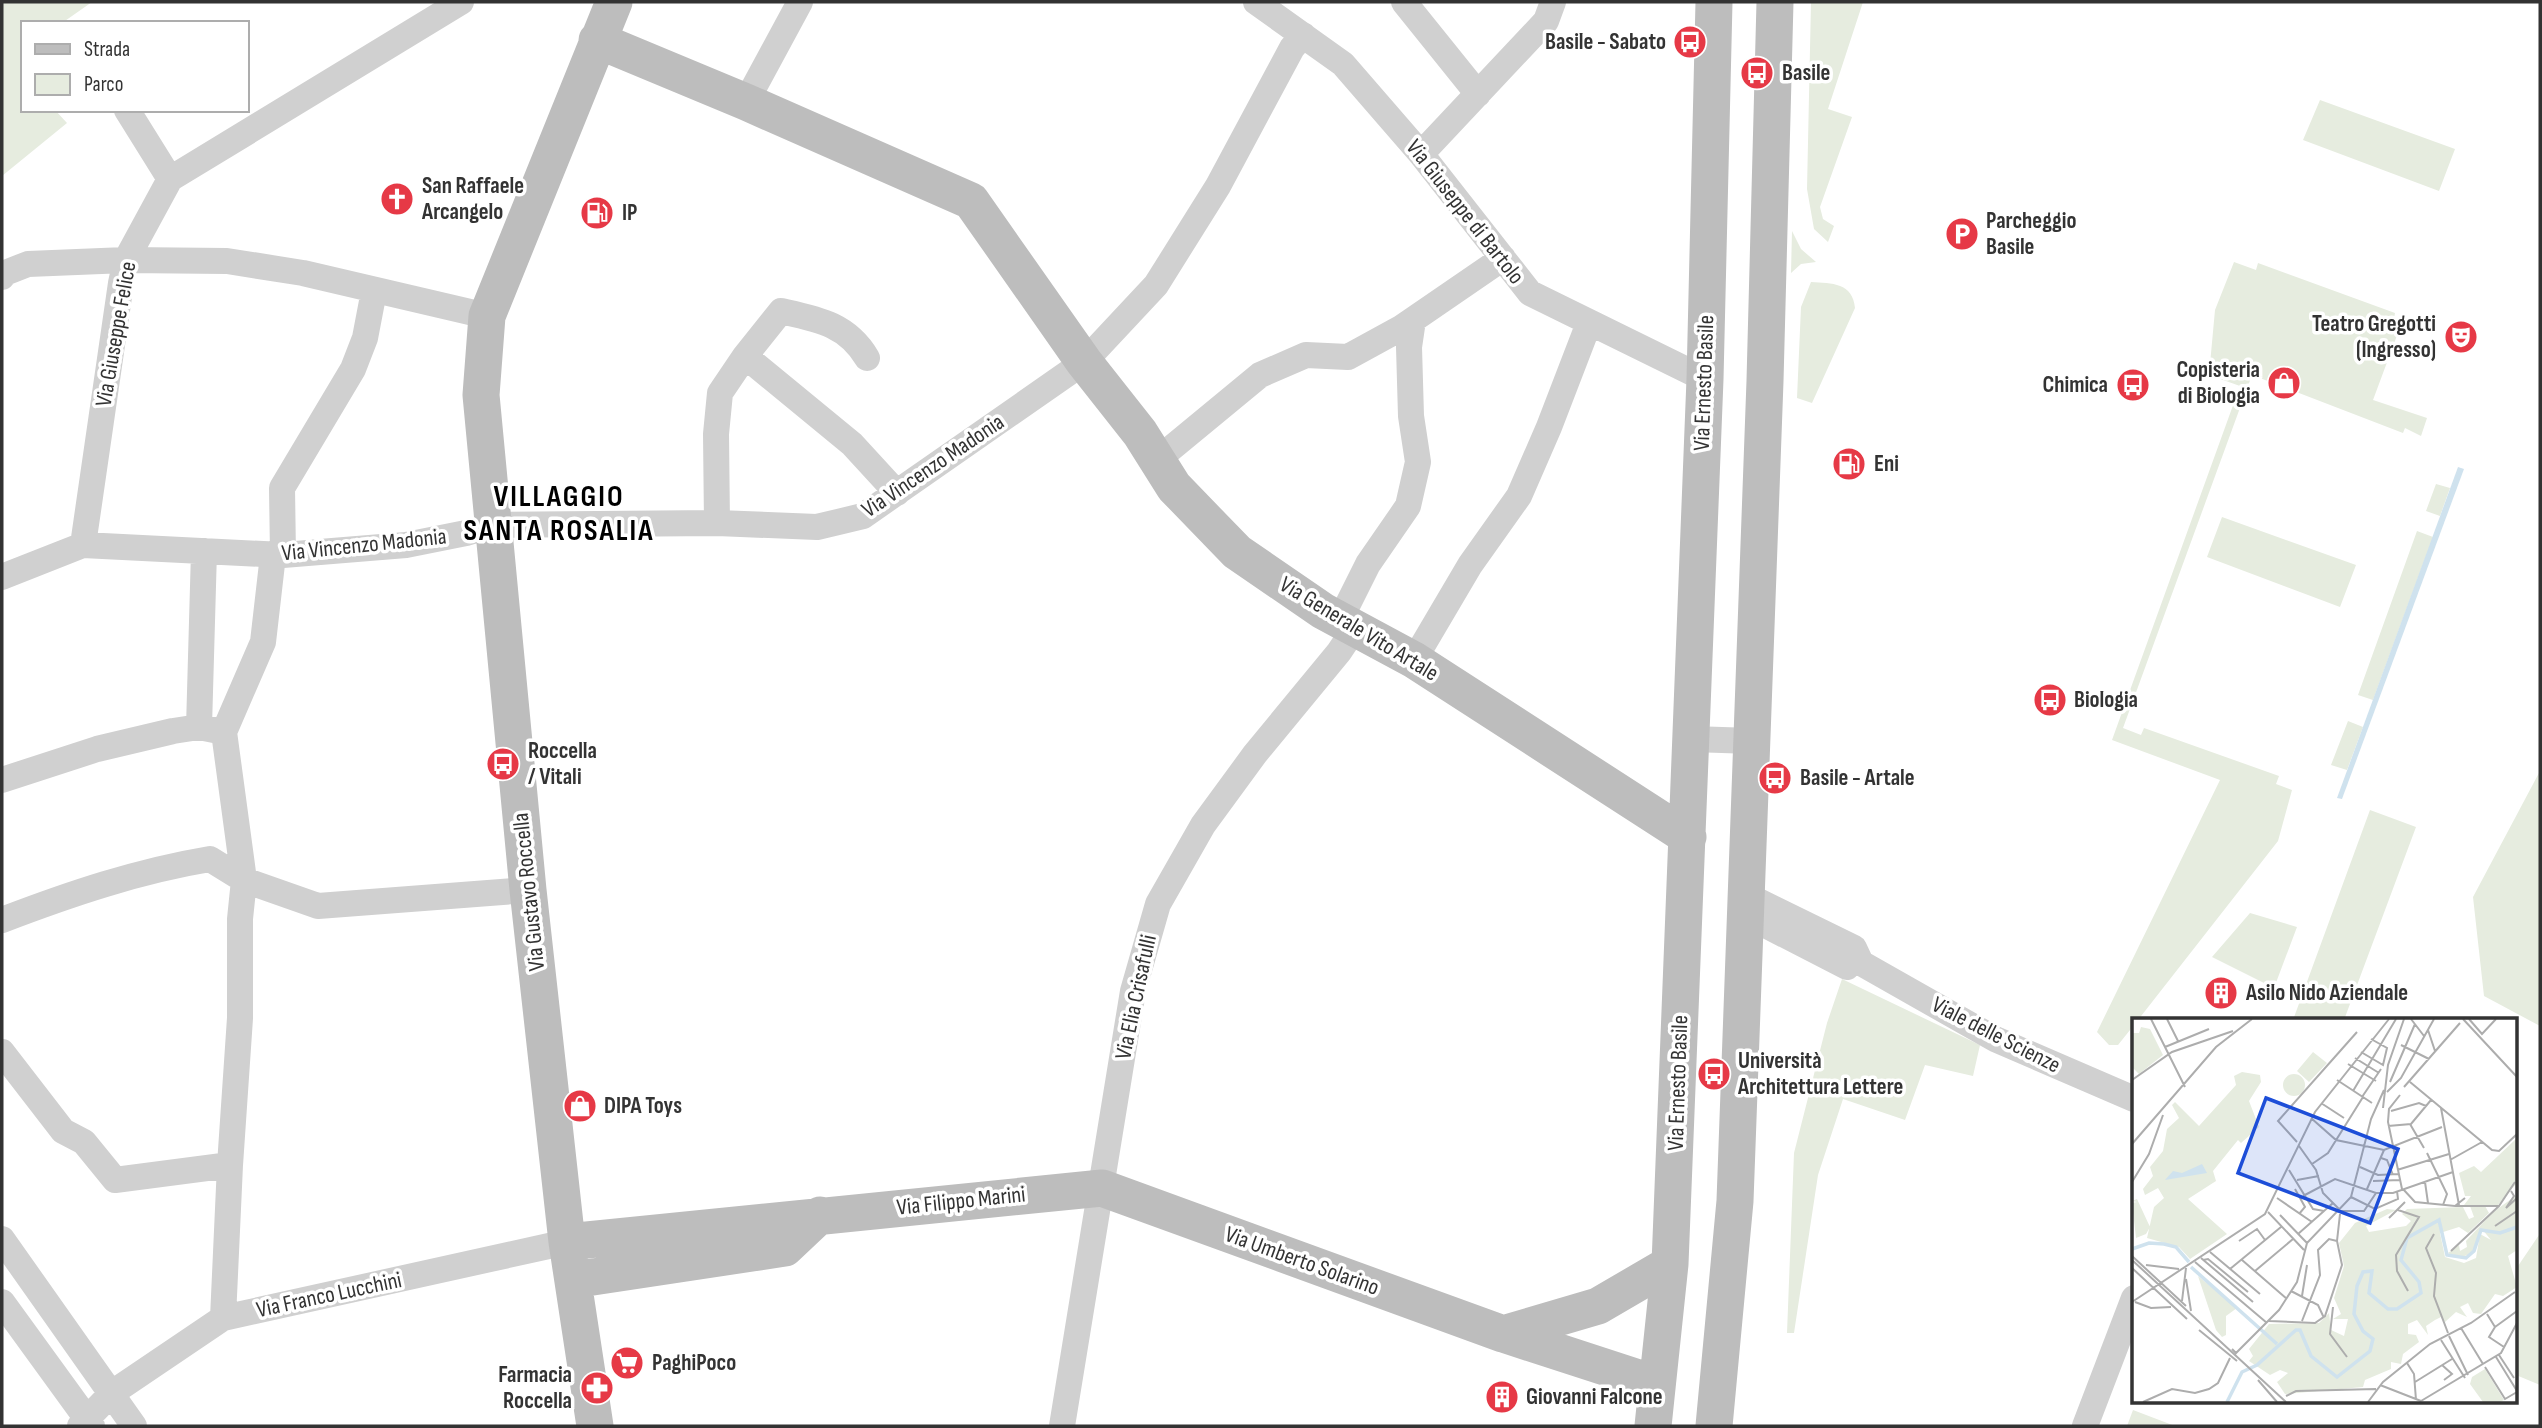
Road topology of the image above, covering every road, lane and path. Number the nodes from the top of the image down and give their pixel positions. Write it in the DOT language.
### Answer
graph roads {
  1 [pos="461,2"];
  2 [pos="800,2"];
  3 [pos="1256,2"];
  4 [pos="1404,2"];
  5 [pos="1553,2"];
  6 [pos="604,14"];
  7 [pos="1713,14"];
  8 [pos="1774,16"];
  9 [pos="1303,35"];
  10 [pos="1478,93"];
  11 [pos="746,102"];
  12 [pos="128,112"];
  13 [pos="1421,154"];
  14 [pos="170,179"];
  15 [pos="1503,258"];
  16 [pos="126,260"];
  17 [pos="2,277"];
  18 [pos="374,291"];
  19 [pos="487,316"];
  20 [pos="1413,320"];
  21 [pos="1589,323"];
  22 [pos="745,356"];
  23 [pos="867,358"];
  24 [pos="1084,362"];
  25 [pos="1704,379"];
  26 [pos="1157,460"];
  27 [pos="897,493"];
  28 [pos="717,523"];
  29 [pos="493,525"];
  30 [pos="83,545"];
  31 [pos="204,551"];
  32 [pos="278,555"];
  33 [pos="2,577"];
  34 [pos="1348,624"];
  35 [pos="1413,660"];
  36 [pos="211,730"];
  37 [pos="1692,739"];
  38 [pos="1752,741"];
  39 [pos="2,780"];
  40 [pos="1688,837"];
  41 [pos="244,880"];
  42 [pos="528,890"];
  43 [pos="1746,905"];
  44 [pos="2,920"];
  45 [pos="2,1052"];
  46 [pos="2132,1098"];
  47 [pos="230,1165"];
  48 [pos="1102,1188"];
  49 [pos="820,1215"];
  50 [pos="2,1239"];
  51 [pos="567,1242"];
  52 [pos="1670,1264"];
  53 [pos="573,1280"];
  54 [pos="2,1302"];
  55 [pos="2132,1303"];
  56 [pos="223,1318"];
  57 [pos="1503,1334"];
  58 [pos="1657,1384"];
  59 [pos="112,1393"];
  60 [pos="86,1424"];
  61 [pos="134,1426"];
  62 [pos="596,1426"];
  63 [pos="1062,1426"];
  64 [pos="1653,1426"];
  65 [pos="1714,1426"];
  66 [pos="2085,1426"];
  1 -- 14 [label="street"];
  2 -- 11 [label="street"];
  3 -- 9 [label="street, Via Giuseppe di Bartolo"];
  4 -- 10 [label="street"];
  5 -- 10 [label="street"];
  6 -- 11 [label="street, Via Generale Vito Artale"];
  6 -- 19 [label="street, Via Gustavo Roccella"];
  7 -- 8 [label="street, Via Ernesto Basile"];
  7 -- 25 [label="street, Via Ernesto Basile"];
  8 -- 38 [label="street, Via Ernesto Basile"];
  9 -- 13 [label="street, Via Giuseppe di Bartolo"];
  9 -- 24 [label="street, Via Vincenzo Madonia"];
  10 -- 13 [label="street"];
  11 -- 24 [label="street, Via Generale Vito Artale"];
  12 -- 14 [label="street"];
  13 -- 15 [label="street, Via Giuseppe di Bartolo"];
  14 -- 16 [label="street, Via Giuseppe Felice"];
  15 -- 20 [label="street"];
  15 -- 21 [label="street, Via Giuseppe di Bartolo"];
  16 -- 17 [label="street"];
  16 -- 18 [label="street"];
  16 -- 30 [label="street, Via Giuseppe Felice"];
  18 -- 19 [label="street"];
  18 -- 32 [label="street"];
  19 -- 29 [label="street, Via Gustavo Roccella"];
  20 -- 26 [label="street"];
  20 -- 34 [label="street, Via Elia Crisafulli"];
  21 -- 25 [label="street, Via Giuseppe di Bartolo"];
  21 -- 35 [label="street"];
  22 -- 23 [label="street"];
  22 -- 27 [label="street"];
  22 -- 28 [label="street"];
  24 -- 26 [label="street, Via Generale Vito Artale"];
  24 -- 27 [label="street, Via Vincenzo Madonia"];
  25 -- 37 [label="street, Via Ernesto Basile"];
  26 -- 34 [label="street, Via Generale Vito Artale"];
  27 -- 28 [label="street, Via Vincenzo Madonia"];
  28 -- 29 [label="street, Via Vincenzo Madonia"];
  29 -- 32 [label="street, Via Vincenzo Madonia"];
  29 -- 42 [label="street, Via Gustavo Roccella"];
  30 -- 31 [label="street, Via Vincenzo Madonia"];
  30 -- 33 [label="street, Via Vincenzo Madonia"];
  31 -- 32 [label="street, Via Vincenzo Madonia"];
  31 -- 36 [label="street"];
  32 -- 36 [label="street"];
  34 -- 35 [label="street, Via Generale Vito Artale"];
  34 -- 48 [label="street, Via Elia Crisafulli"];
  35 -- 40 [label="street, Via Generale Vito Artale"];
  36 -- 39 [label="street"];
  36 -- 41 [label="street"];
  37 -- 38 [label="street"];
  37 -- 40 [label="street, Via Ernesto Basile"];
  38 -- 43 [label="street, Via Ernesto Basile"];
  40 -- 52 [label="street, Via Ernesto Basile"];
  41 -- 42 [label="street"];
  41 -- 44 [label="street"];
  41 -- 47 [label="street"];
  42 -- 51 [label="street, Via Gustavo Roccella"];
  43 -- 46 [label="street, Viale delle Scienze"];
  43 -- 65 [label="street, Via Ernesto Basile"];
  45 -- 47 [label="street"];
  47 -- 56 [label="street"];
  48 -- 49 [label="street, Via Filippo Marini"];
  48 -- 57 [label="street, Via Umberto Solarino"];
  48 -- 63 [label="street, Via Elia Crisafulli"];
  49 -- 51 [label="street, Via Filippo Marini"];
  49 -- 53 [label="street"];
  50 -- 59 [label="street"];
  51 -- 53 [label="street, Via Gustavo Roccella"];
  51 -- 56 [label="street, Via Franco Lucchini"];
  52 -- 57 [label="street"];
  52 -- 58 [label="street, Via Ernesto Basile"];
  53 -- 62 [label="street, Via Gustavo Roccella"];
  54 -- 60 [label="street"];
  55 -- 66 [label="street"];
  56 -- 59 [label="street, Via Franco Lucchini"];
  57 -- 58 [label="street, Via Umberto Solarino"];
  58 -- 64 [label="street, Via Ernesto Basile"];
  59 -- 60 [label="street, Via Franco Lucchini"];
  59 -- 61 [label="street"];
}
